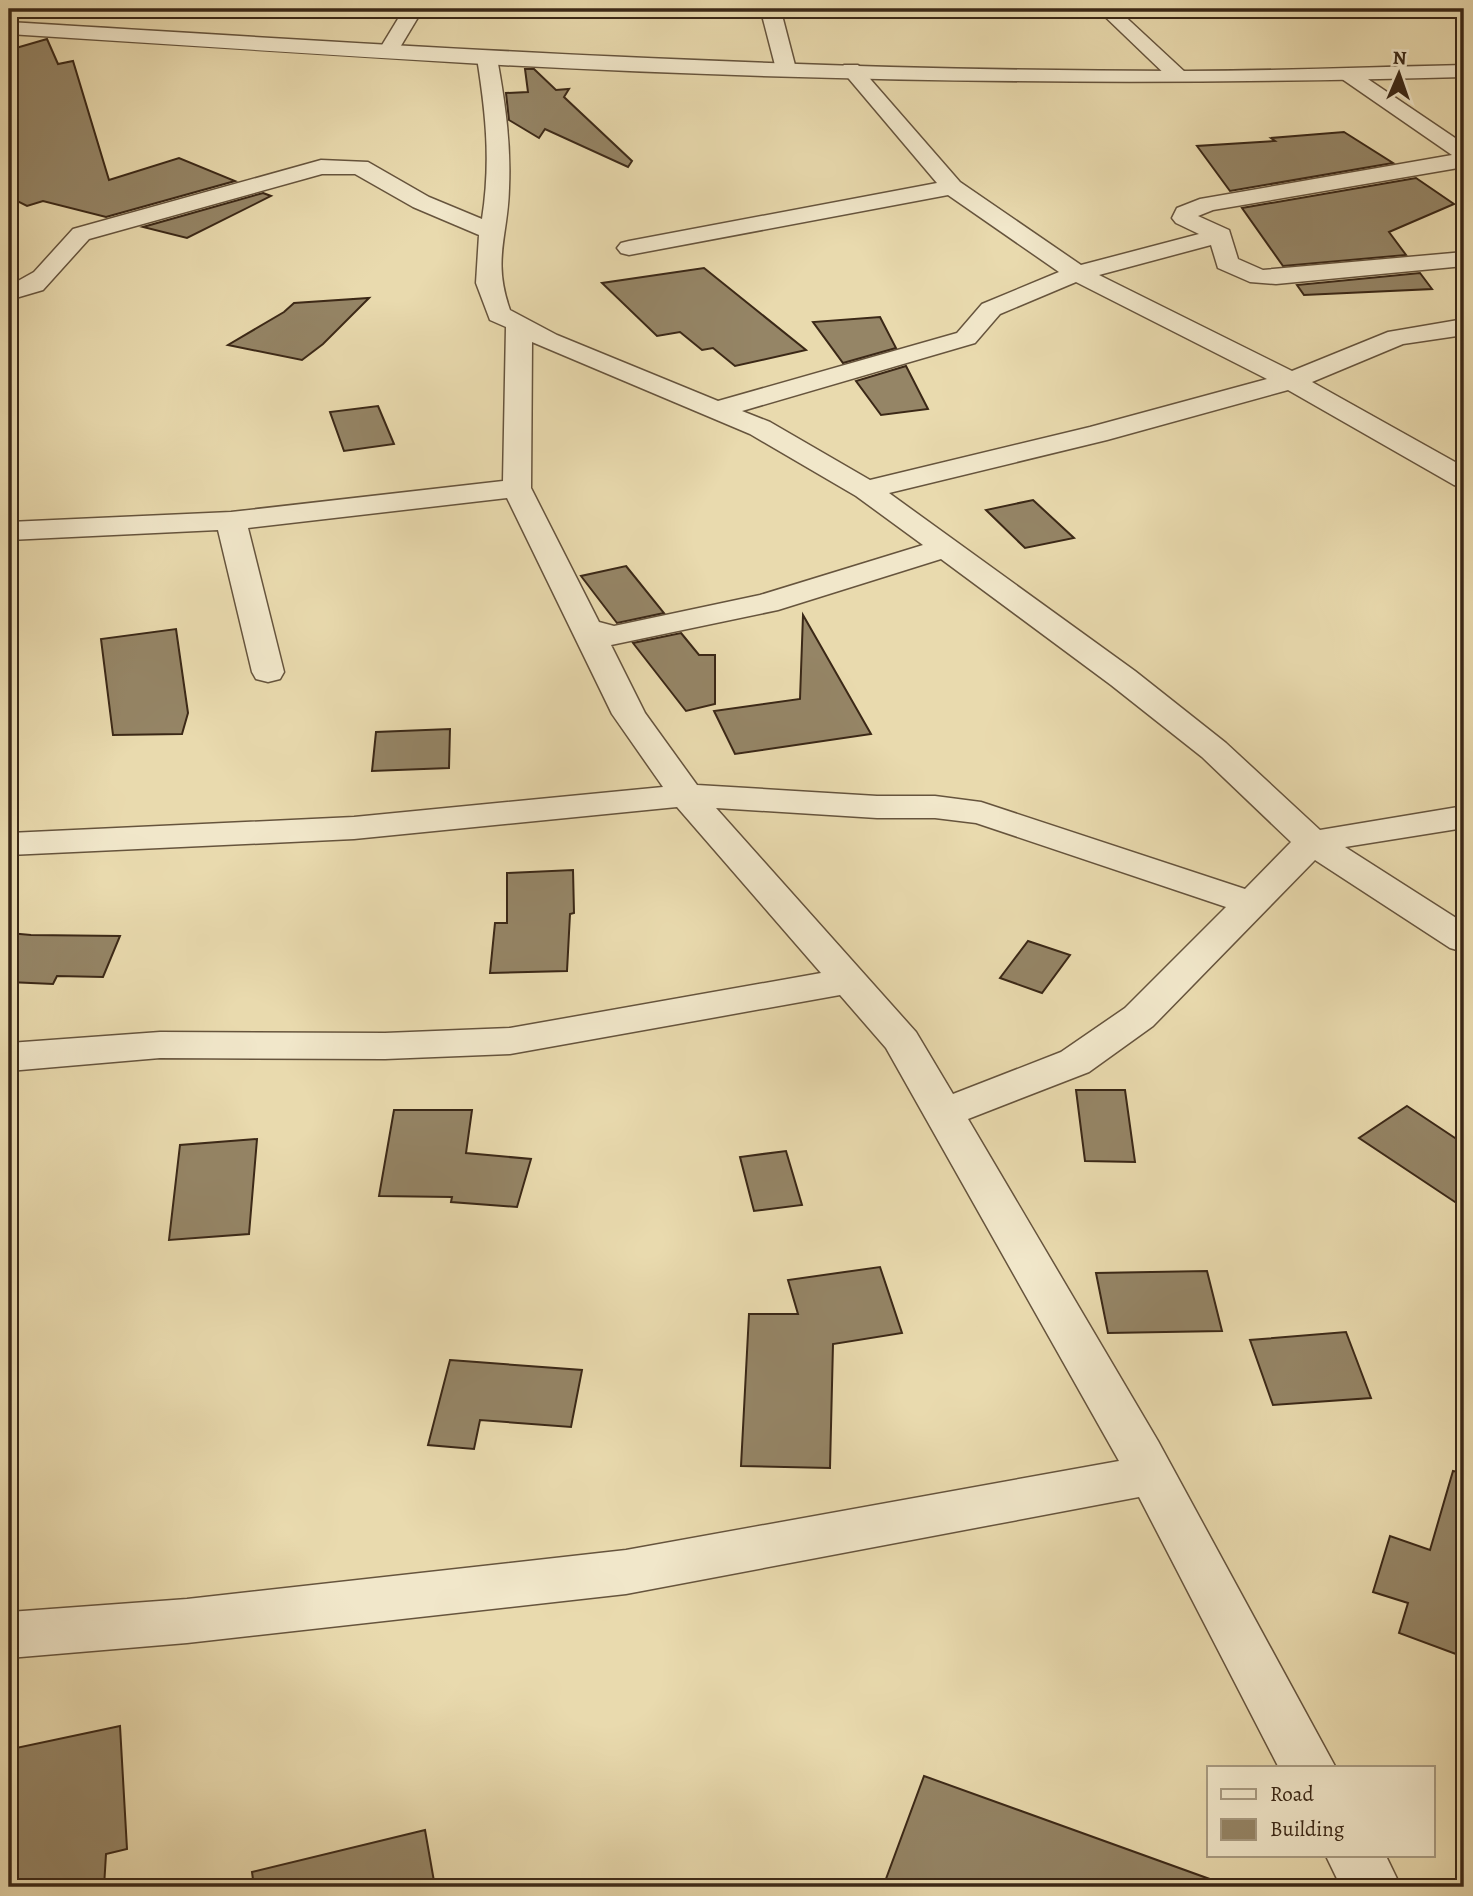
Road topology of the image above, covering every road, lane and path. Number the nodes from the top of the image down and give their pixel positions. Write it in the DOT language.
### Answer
graph roads {
  1 [pos="413,9"];
  2 [pos="766,9"];
  3 [pos="1107,9"];
  4 [pos="9,28"];
  5 [pos="389,50"];
  6 [pos="487,58"];
  7 [pos="786,69"];
  8 [pos="851,69"];
  9 [pos="1464,71"];
  10 [pos="1349,75"];
  11 [pos="1179,77"];
  12 [pos="1464,154"];
  13 [pos="1464,160"];
  14 [pos="952,187"];
  15 [pos="493,232"];
  16 [pos="1221,236"];
  17 [pos="629,247"];
  18 [pos="1464,260"];
  19 [pos="1077,273"];
  20 [pos="9,293"];
  21 [pos="519,323"];
  22 [pos="1464,327"];
  23 [pos="1291,381"];
  24 [pos="719,409"];
  25 [pos="1464,479"];
  26 [pos="516,488"];
  27 [pos="866,489"];
  28 [pos="231,522"];
  29 [pos="9,531"];
  30 [pos="946,548"];
  31 [pos="585,628"];
  32 [pos="268,672"];
  33 [pos="686,795"];
  34 [pos="1464,817"];
  35 [pos="1312,842"];
  36 [pos="9,845"];
  37 [pos="1254,904"];
  38 [pos="1464,940"];
  39 [pos="848,981"];
  40 [pos="9,1057"];
  41 [pos="944,1113"];
  42 [pos="1152,1475"];
  43 [pos="9,1634"];
  44 [pos="1307,1766"];
  45 [pos="1356,1857"];
  46 [pos="1371,1887"];
  1 -- 5 [label="street"];
  2 -- 7 [label="street"];
  3 -- 11 [label="street"];
  4 -- 5 [label="street"];
  5 -- 6 [label="street"];
  6 -- 7 [label="street"];
  6 -- 15 [label="street"];
  7 -- 8 [label="street"];
  8 -- 11 [label="street"];
  8 -- 14 [label="street"];
  9 -- 10 [label="street"];
  10 -- 11 [label="street"];
  10 -- 12 [label="street"];
  13 -- 16 [label="street"];
  14 -- 17 [label="street"];
  14 -- 19 [label="street"];
  15 -- 20 [label="street"];
  15 -- 21 [label="street"];
  16 -- 18 [label="street"];
  16 -- 19 [label="street"];
  19 -- 23 [label="street"];
  19 -- 24 [label="street"];
  21 -- 24 [label="street"];
  21 -- 26 [label="street"];
  22 -- 23 [label="street"];
  23 -- 25 [label="street"];
  23 -- 27 [label="street"];
  24 -- 27 [label="street"];
  26 -- 28 [label="street"];
  26 -- 31 [label="street"];
  27 -- 30 [label="street"];
  28 -- 29 [label="street"];
  28 -- 32 [label="street"];
  30 -- 31 [label="street"];
  30 -- 35 [label="street"];
  31 -- 33 [label="street"];
  33 -- 36 [label="street"];
  33 -- 37 [label="street"];
  33 -- 39 [label="street"];
  34 -- 35 [label="street"];
  35 -- 37 [label="street"];
  35 -- 38 [label="street"];
  37 -- 41 [label="street"];
  39 -- 40 [label="street"];
  39 -- 41 [label="street"];
  41 -- 42 [label="street"];
  42 -- 43 [label="street"];
  42 -- 44 [label="street"];
  45 -- 46 [label="street"];
}
